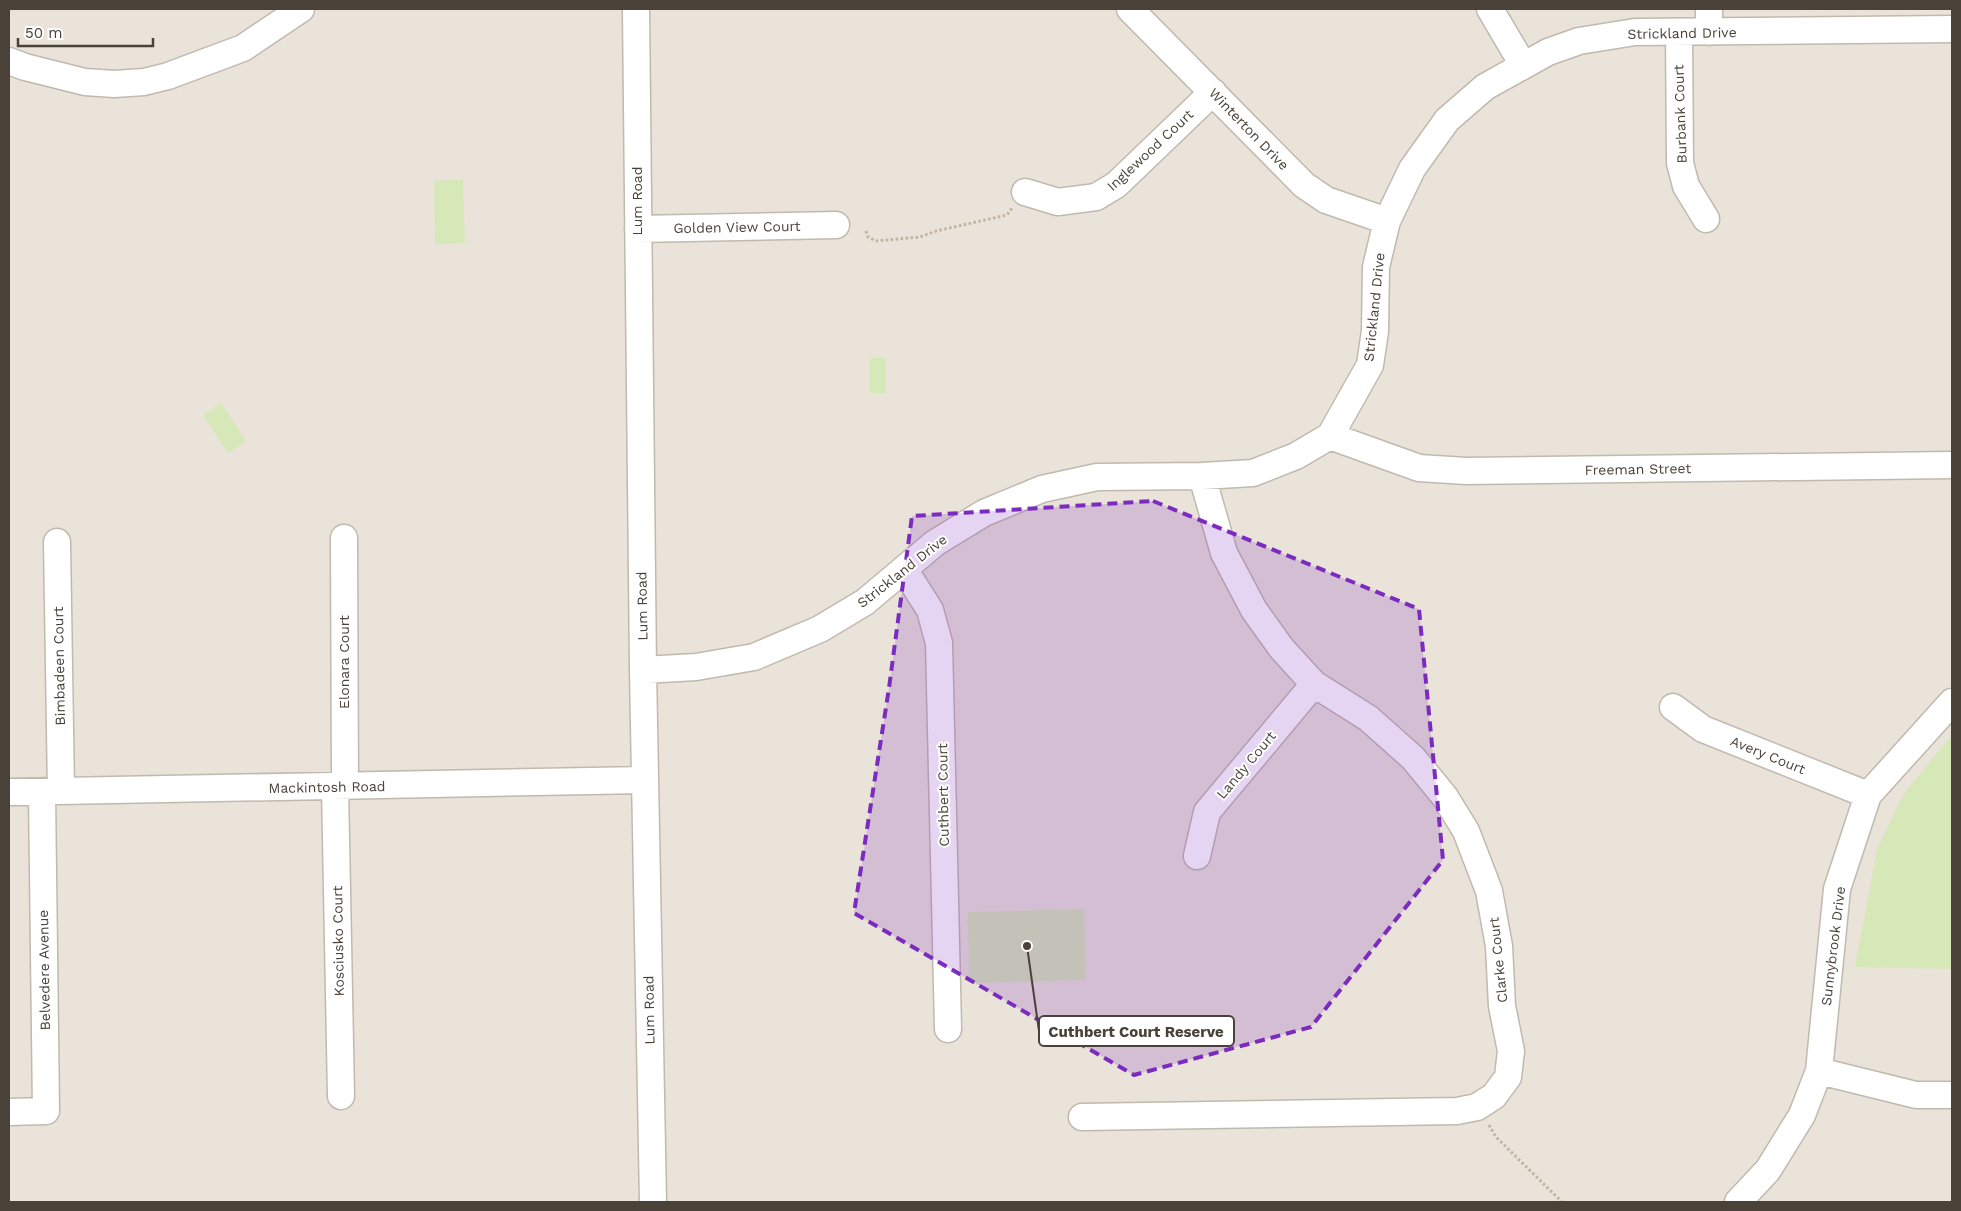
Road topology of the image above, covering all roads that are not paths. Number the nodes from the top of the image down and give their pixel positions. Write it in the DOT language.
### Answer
graph roads {
  1 [pos="301,9"];
  2 [pos="636,9"];
  3 [pos="1130,9"];
  4 [pos="1490,9"];
  5 [pos="1709,20"];
  6 [pos="1940,22"];
  7 [pos="1679,33"];
  8 [pos="9,61"];
  9 [pos="1523,65"];
  10 [pos="1213,92"];
  11 [pos="1024,192"];
  12 [pos="1706,219"];
  13 [pos="1387,220"];
  14 [pos="836,225"];
  15 [pos="638,229"];
  16 [pos="1330,436"];
  17 [pos="1952,465"];
  18 [pos="1202,476"];
  19 [pos="344,538"];
  20 [pos="57,542"];
  21 [pos="904,569"];
  22 [pos="643,670"];
  23 [pos="1314,684"];
  24 [pos="1952,702"];
  25 [pos="1673,707"];
  26 [pos="645,780"];
  27 [pos="340,787"];
  28 [pos="9,792"];
  29 [pos="51,792"];
  30 [pos="1868,795"];
  31 [pos="1197,856"];
  32 [pos="948,1029"];
  33 [pos="1819,1071"];
  34 [pos="1952,1095"];
  35 [pos="340,1096"];
  36 [pos="9,1112"];
  37 [pos="1082,1117"];
  38 [pos="652,1202"];
  39 [pos="1738,1202"];
  1 -- 8 [label="street"];
  2 -- 15 [label="street, Lum Road"];
  3 -- 10 [label="street, Winterton Drive"];
  4 -- 9 [label="street"];
  5 -- 6 [label="street, Strickland Drive"];
  5 -- 7 [label="street, Strickland Drive"];
  7 -- 9 [label="street, Strickland Drive"];
  7 -- 12 [label="street, Burbank Court"];
  9 -- 13 [label="street, Strickland Drive"];
  10 -- 11 [label="street, Inglewood Court"];
  10 -- 13 [label="street, Winterton Drive"];
  13 -- 16 [label="street, Strickland Drive"];
  14 -- 15 [label="street, Golden View Court"];
  15 -- 22 [label="street, Lum Road"];
  16 -- 17 [label="street, Freeman Street"];
  16 -- 18 [label="street, Strickland Drive"];
  18 -- 21 [label="street, Strickland Drive"];
  18 -- 23 [label="street, Clarke Court"];
  19 -- 27 [label="street, Elonara Court"];
  20 -- 29 [label="street, Bimbadeen Court"];
  21 -- 22 [label="street, Strickland Drive"];
  21 -- 32 [label="street, Cuthbert Court"];
  22 -- 26 [label="street, Lum Road"];
  23 -- 31 [label="street, Landy Court"];
  23 -- 37 [label="street, Clarke Court"];
  24 -- 30 [label="street, Sunnybrook Drive"];
  25 -- 30 [label="street, Avery Court"];
  26 -- 27 [label="street, Mackintosh Road"];
  26 -- 38 [label="street, Lum Road"];
  27 -- 29 [label="street, Mackintosh Road"];
  27 -- 35 [label="street, Kosciusko Court"];
  28 -- 29 [label="street, Mackintosh Road"];
  29 -- 36 [label="street, Belvedere Avenue"];
  30 -- 33 [label="street, Sunnybrook Drive"];
  33 -- 34 [label="street"];
  33 -- 39 [label="street, Sunnybrook Drive"];
}
